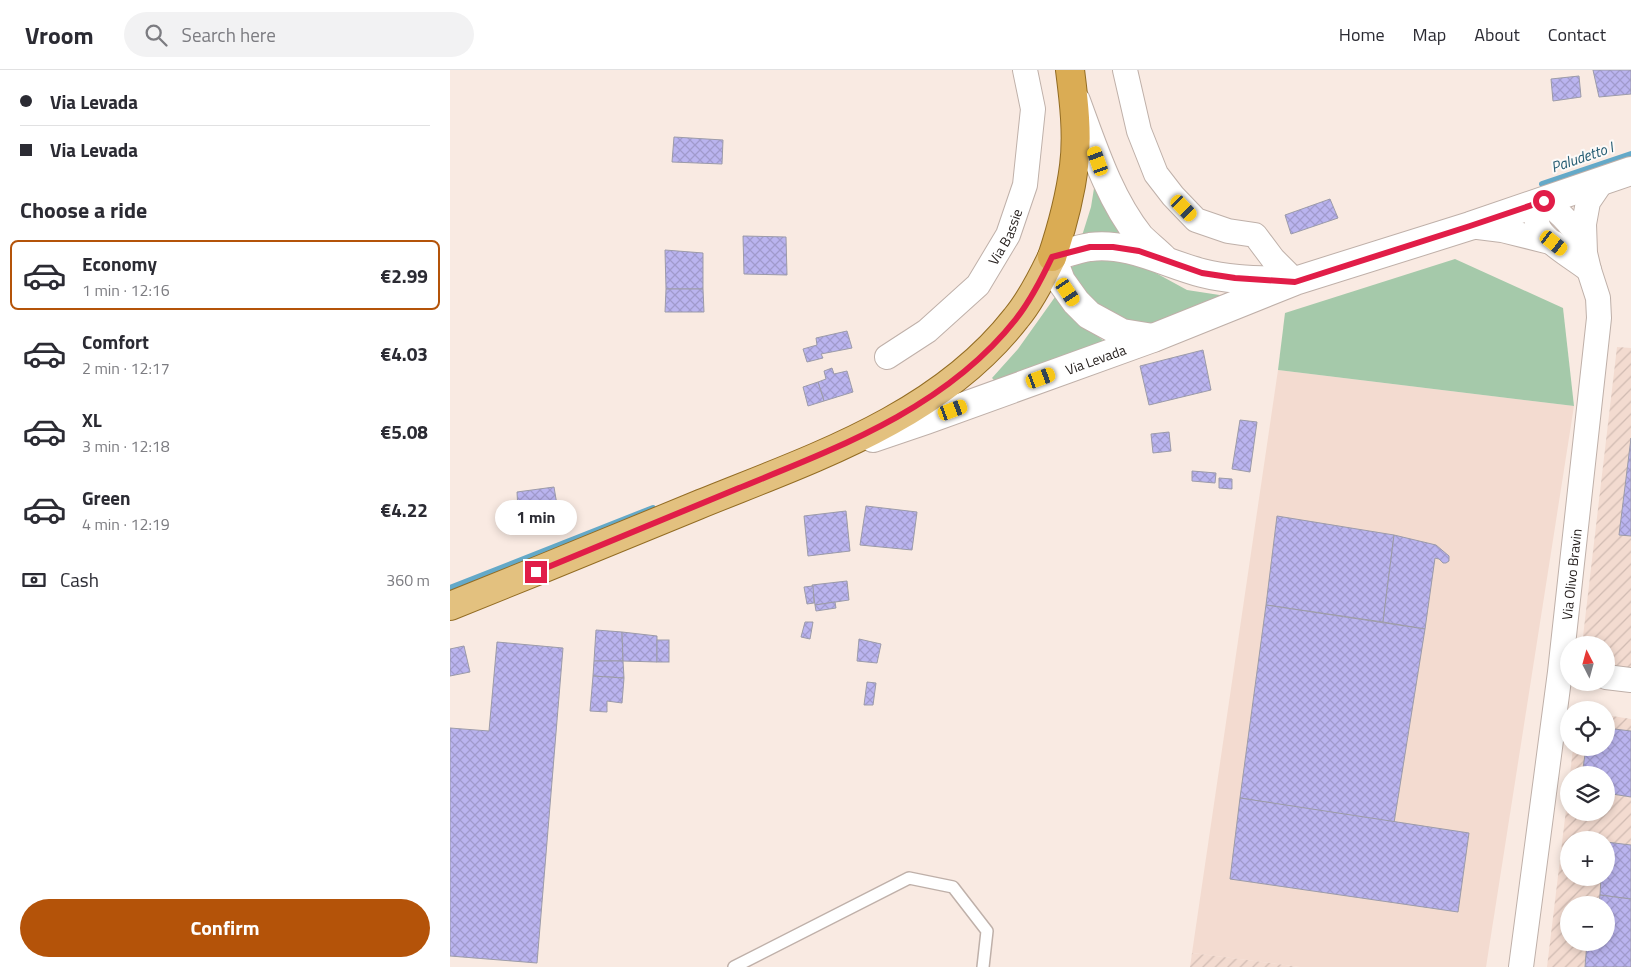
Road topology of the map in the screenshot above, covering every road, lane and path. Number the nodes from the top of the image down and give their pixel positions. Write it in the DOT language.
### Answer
graph roads {
  1 [pos="1024,70"];
  2 [pos="1125,70"];
  3 [pos="1071,80"];
  4 [pos="1631,171"];
  5 [pos="1602,180"];
  6 [pos="1540,202"];
  7 [pos="1470,226"];
  8 [pos="1554,243"];
  9 [pos="1052,257"];
  10 [pos="1587,261"];
  11 [pos="1168,262"];
  12 [pos="1295,282"];
  13 [pos="1153,338"];
  14 [pos="888,357"];
  15 [pos="822,455"];
  16 [pos="450,606"];
  17 [pos="1568,636"];
  18 [pos="1615,678"];
  19 [pos="1631,680"];
  20 [pos="1561,691"];
  21 [pos="734,967"];
  22 [pos="983,967"];
  23 [pos="1521,967"];
  1 -- 14 [label="street, Via Bassie"];
  2 -- 12 [label="street"];
  3 -- 9 [label="highway"];
  3 -- 11 [label="main road, Via Levada"];
  4 -- 5 [label="main road, Via Levada"];
  5 -- 6 [label="main road, Via Levada"];
  5 -- 10 [label="street"];
  6 -- 7 [label="main road, Via Levada"];
  6 -- 8 [label="street"];
  6 -- 10 [label="street"];
  7 -- 8 [label="street"];
  7 -- 12 [label="main road, Via Levada"];
  8 -- 10 [label="street"];
  9 -- 11 [label="main road, Via Levada"];
  9 -- 13 [label="main road, Via Levada"];
  9 -- 15 [label="main road"];
  10 -- 17 [label="street, Via Olivo Bravin"];
  11 -- 12 [label="main road, Via Levada"];
  12 -- 13 [label="main road, Via Levada"];
  13 -- 15 [label="main road, Via Levada"];
  15 -- 16 [label="main road, Via Levada"];
  18 -- 19 [label="street"];
  20 -- 23 [label="street, Via Olivo Bravin"];
  21 -- 22 [label="lane"];
}
